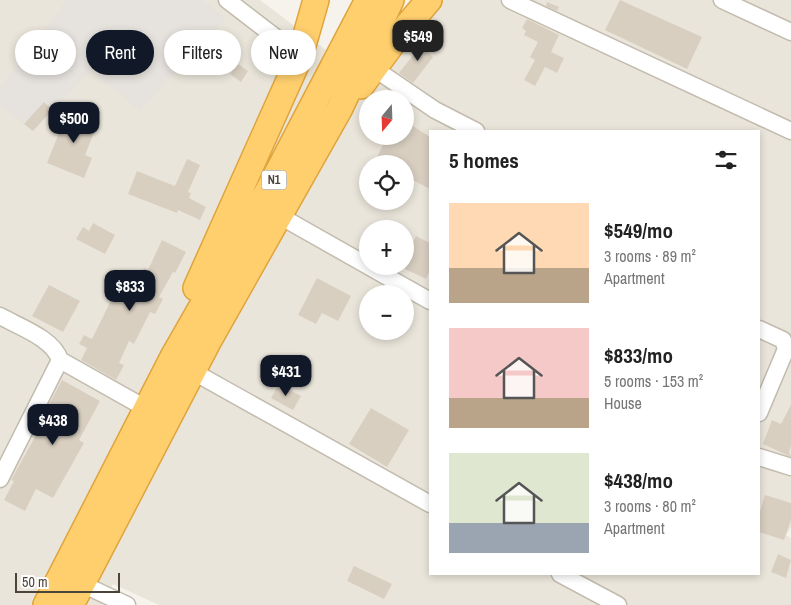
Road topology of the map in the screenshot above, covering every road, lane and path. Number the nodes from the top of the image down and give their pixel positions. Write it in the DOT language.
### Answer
graph roads {
  1 [pos="226,0"];
  2 [pos="316,0"];
  3 [pos="368,0"];
  4 [pos="391,0"];
  5 [pos="430,0"];
  6 [pos="510,0"];
  7 [pos="722,0"];
  8 [pos="266,30"];
  9 [pos="307,30"];
  10 [pos="791,32"];
  11 [pos="375,69"];
  12 [pos="292,75"];
  13 [pos="340,108"];
  14 [pos="474,130"];
  15 [pos="791,131"];
  16 [pos="278,215"];
  17 [pos="429,300"];
  18 [pos="0,316"];
  19 [pos="760,329"];
  20 [pos="60,360"];
  21 [pos="182,364"];
  22 [pos="147,409"];
  23 [pos="760,411"];
  24 [pos="760,457"];
  25 [pos="791,467"];
  26 [pos="0,479"];
  27 [pos="429,503"];
  28 [pos="562,575"];
  29 [pos="77,595"];
  30 [pos="46,605"];
  31 [pos="127,605"];
  32 [pos="618,605"];
  1 -- 8 [label="street"];
  2 -- 9 [label="highway"];
  3 -- 21 [label="highway, N1"];
  4 -- 13 [label="highway, N1"];
  5 -- 11 [label="highway"];
  6 -- 15 [label="street"];
  7 -- 10 [label="street"];
  11 -- 13 [label="highway"];
  11 -- 14 [label="street"];
  12 -- 21 [label="highway"];
  13 -- 16 [label="highway, N1"];
  16 -- 17 [label="street"];
  16 -- 21 [label="highway, N1"];
  18 -- 20 [label="street"];
  19 -- 23 [label="street"];
  20 -- 22 [label="street"];
  20 -- 26 [label="street"];
  21 -- 22 [label="highway, N1"];
  21 -- 27 [label="street"];
  21 -- 29 [label="highway, N1"];
  22 -- 30 [label="highway, N1"];
  24 -- 25 [label="street"];
  28 -- 32 [label="street"];
  29 -- 31 [label="street"];
}
